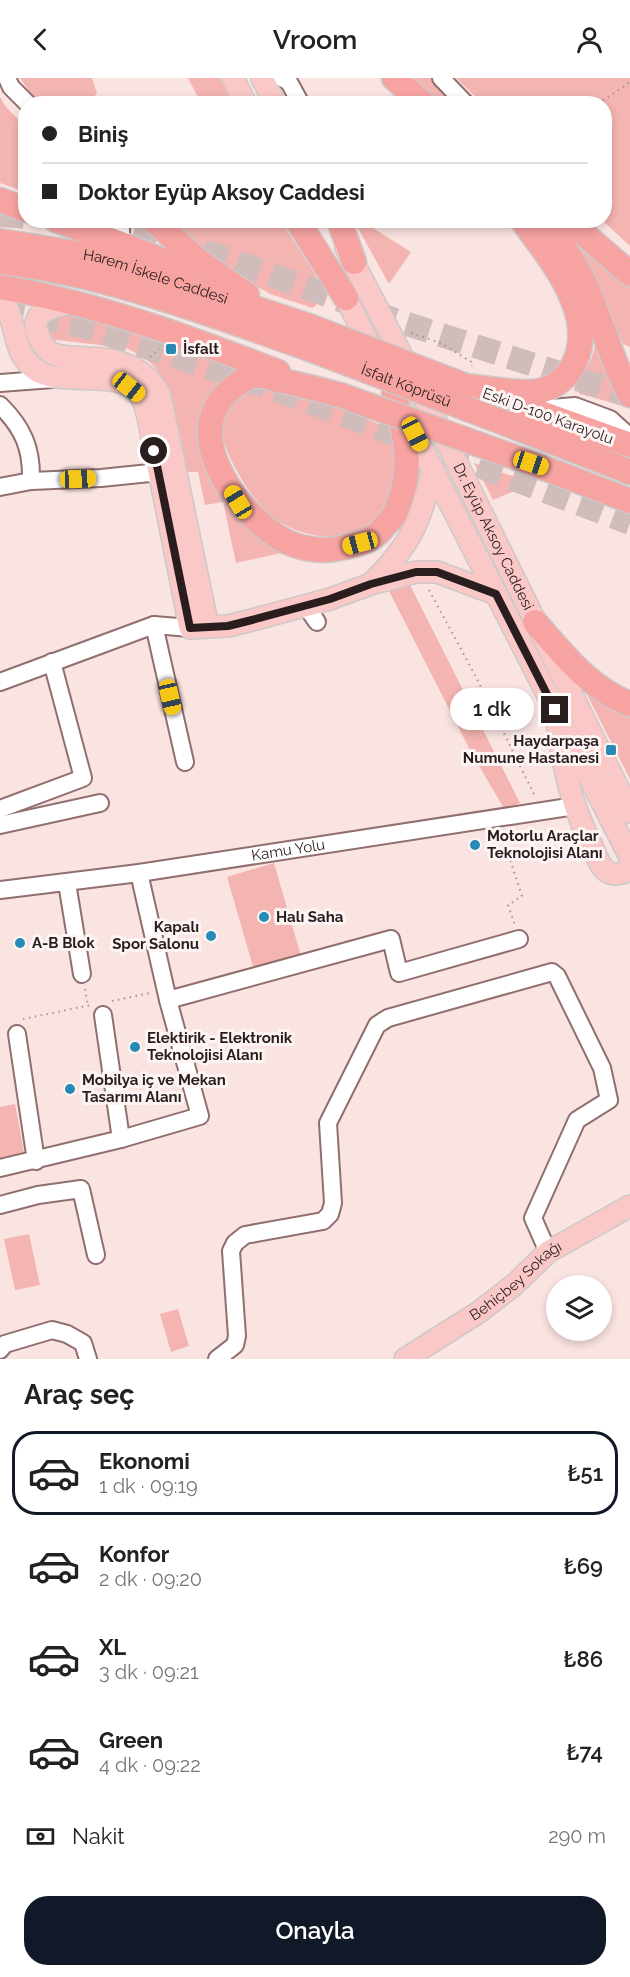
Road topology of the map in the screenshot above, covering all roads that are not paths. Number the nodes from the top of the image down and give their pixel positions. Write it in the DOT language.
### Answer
graph roads {
  1 [pos="7,78"];
  2 [pos="233,78"];
  3 [pos="262,78"];
  4 [pos="282,78"];
  5 [pos="394,78"];
  6 [pos="441,78"];
  7 [pos="20,96"];
  8 [pos="242,96"];
  9 [pos="270,96"];
  10 [pos="298,96"];
  11 [pos="415,96"];
  12 [pos="458,96"];
  13 [pos="0,200"];
  14 [pos="18,207"];
  15 [pos="99,228"];
  16 [pos="162,228"];
  17 [pos="302,228"];
  18 [pos="310,228"];
  19 [pos="337,228"];
  20 [pos="342,228"];
  21 [pos="528,228"];
  22 [pos="551,228"];
  23 [pos="577,228"];
  24 [pos="121,232"];
  25 [pos="0,240"];
  26 [pos="0,262"];
  27 [pos="354,262"];
  28 [pos="630,274"];
  29 [pos="0,287"];
  30 [pos="247,295"];
  31 [pos="0,298"];
  32 [pos="346,298"];
  33 [pos="77,303"];
  34 [pos="308,337"];
  35 [pos="65,378"];
  36 [pos="0,383"];
  37 [pos="465,386"];
  38 [pos="394,393"];
  39 [pos="340,395"];
  40 [pos="630,395"];
  41 [pos="0,405"];
  42 [pos="532,410"];
  43 [pos="507,424"];
  44 [pos="630,437"];
  45 [pos="630,445"];
  46 [pos="531,463"];
  47 [pos="433,469"];
  48 [pos="167,471"];
  49 [pos="630,472"];
  50 [pos="31,481"];
  51 [pos="0,487"];
  52 [pos="630,494"];
  53 [pos="630,501"];
  54 [pos="371,584"];
  55 [pos="496,594"];
  56 [pos="535,622"];
  57 [pos="154,625"];
  58 [pos="199,628"];
  59 [pos="52,662"];
  60 [pos="0,682"];
  61 [pos="630,704"];
  62 [pos="555,710"];
  63 [pos="185,762"];
  64 [pos="100,803"];
  65 [pos="575,806"];
  66 [pos="0,809"];
  67 [pos="630,812"];
  68 [pos="0,825"];
  69 [pos="630,856"];
  70 [pos="630,870"];
  71 [pos="139,873"];
  72 [pos="67,884"];
  73 [pos="0,890"];
  74 [pos="519,939"];
  75 [pos="82,974"];
  76 [pos="167,995"];
  77 [pos="104,1007"];
  78 [pos="15,1028"];
  79 [pos="121,1139"];
  80 [pos="36,1161"];
  81 [pos="0,1168"];
  82 [pos="0,1205"];
  83 [pos="630,1206"];
  84 [pos="548,1252"];
  85 [pos="96,1255"];
  86 [pos="0,1351"];
  87 [pos="2,1359"];
  88 [pos="88,1359"];
  89 [pos="217,1359"];
  90 [pos="405,1359"];
  1 -- 7 [label="street"];
  2 -- 8 [label="main road"];
  3 -- 9 [label="main road"];
  4 -- 10 [label="street"];
  5 -- 11 [label="highway"];
  6 -- 12 [label="street"];
  13 -- 14 [label="highway"];
  15 -- 24 [label="highway"];
  16 -- 30 [label="highway"];
  17 -- 32 [label="highway"];
  18 -- 32 [label="main road"];
  19 -- 27 [label="main road, Dr. Eyüp Aksoy Caddesi"];
  20 -- 27 [label="highway"];
  21 -- 37 [label="highway"];
  22 -- 40 [label="highway"];
  23 -- 28 [label="highway"];
  24 -- 30 [label="highway"];
  25 -- 34 [label="highway, Harem İskele Caddesi"];
  26 -- 34 [label="highway, Harem İskele Caddesi"];
  27 -- 56 [label="main road, Dr. Eyüp Aksoy Caddesi"];
  29 -- 33 [label="highway"];
  30 -- 34 [label="highway"];
  31 -- 35 [label="main road"];
  32 -- 38 [label="main road"];
  33 -- 39 [label="highway"];
  33 -- 48 [label="main road"];
  34 -- 37 [label="highway, İsfalt Köprüsü, bridge"];
  34 -- 43 [label="highway, İsfalt Köprüsü, bridge"];
  35 -- 36 [label="street"];
  35 -- 48 [label="main road"];
  37 -- 42 [label="highway, Eski D-100 Karayolu"];
  38 -- 39 [label="highway"];
  38 -- 47 [label="main road"];
  39 -- 46 [label="highway, bridge"];
  41 -- 50 [label="street"];
  42 -- 44 [label="street"];
  42 -- 45 [label="highway, Eski D-100 Karayolu"];
  43 -- 49 [label="highway, Eski D-100 Karayolu"];
  46 -- 52 [label="highway"];
  46 -- 53 [label="highway"];
  47 -- 54 [label="main road"];
  47 -- 55 [label="main road"];
  48 -- 50 [label="street"];
  48 -- 58 [label="main road"];
  50 -- 51 [label="street"];
  54 -- 55 [label="main road"];
  54 -- 58 [label="main road"];
  55 -- 62 [label="main road"];
  56 -- 61 [label="highway"];
  56 -- 67 [label="main road, Dr. Eyüp Aksoy Caddesi"];
  57 -- 58 [label="street"];
  57 -- 59 [label="street"];
  57 -- 63 [label="street"];
  59 -- 60 [label="street"];
  59 -- 66 [label="street"];
  62 -- 65 [label="main road"];
  62 -- 69 [label="main road"];
  64 -- 68 [label="street"];
  65 -- 70 [label="main road"];
  65 -- 71 [label="street, Kamu Yolu"];
  71 -- 72 [label="street, Kamu Yolu"];
  71 -- 76 [label="street"];
  72 -- 73 [label="street, Kamu Yolu"];
  72 -- 75 [label="street"];
  74 -- 76 [label="street"];
  76 -- 79 [label="street"];
  77 -- 79 [label="street"];
  78 -- 80 [label="street"];
  79 -- 80 [label="street"];
  80 -- 81 [label="street"];
  82 -- 85 [label="street"];
  83 -- 84 [label="main road, Behiçbey Sokağı"];
  84 -- 89 [label="street"];
  84 -- 90 [label="main road, Behiçbey Sokağı"];
  86 -- 87 [label="street"];
  86 -- 88 [label="street"];
}
